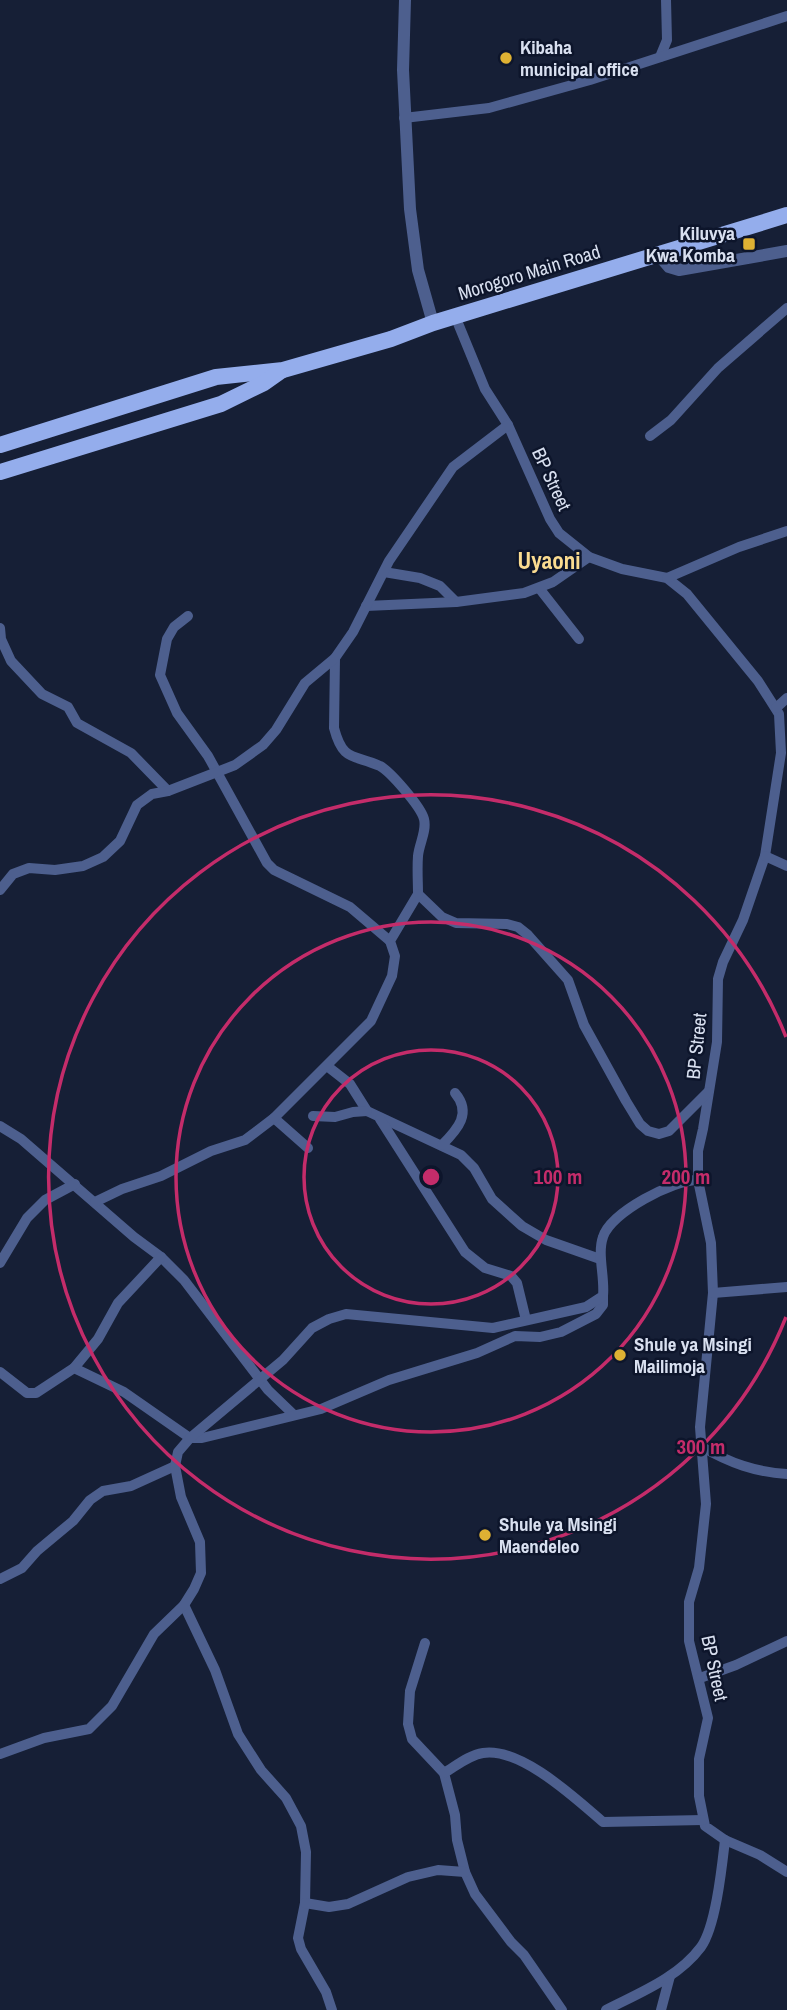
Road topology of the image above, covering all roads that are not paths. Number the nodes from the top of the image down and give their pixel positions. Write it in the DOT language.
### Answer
graph roads {
  1 [pos="405,0"];
  2 [pos="666,0"];
  3 [pos="787,16"];
  4 [pos="660,57"];
  5 [pos="404,118"];
  6 [pos="787,215"];
  7 [pos="787,251"];
  8 [pos="658,254"];
  9 [pos="787,308"];
  10 [pos="455,316"];
  11 [pos="433,323"];
  12 [pos="283,370"];
  13 [pos="508,425"];
  14 [pos="650,436"];
  15 [pos="0,445"];
  16 [pos="0,472"];
  17 [pos="787,531"];
  18 [pos="589,557"];
  19 [pos="384,572"];
  20 [pos="667,578"];
  21 [pos="539,588"];
  22 [pos="456,602"];
  23 [pos="366,607"];
  24 [pos="188,616"];
  25 [pos="0,628"];
  26 [pos="579,639"];
  27 [pos="335,658"];
  28 [pos="787,698"];
  29 [pos="780,713"];
  30 [pos="217,773"];
  31 [pos="168,791"];
  32 [pos="765,856"];
  33 [pos="787,866"];
  34 [pos="0,890"];
  35 [pos="418,894"];
  36 [pos="390,942"];
  37 [pos="327,1066"];
  38 [pos="708,1092"];
  39 [pos="455,1093"];
  40 [pos="367,1111"];
  41 [pos="313,1116"];
  42 [pos="274,1118"];
  43 [pos="380,1118"];
  44 [pos="0,1126"];
  45 [pos="442,1145"];
  46 [pos="308,1148"];
  47 [pos="698,1180"];
  48 [pos="75,1184"];
  49 [pos="95,1202"];
  50 [pos="161,1256"];
  51 [pos="600,1259"];
  52 [pos="0,1263"];
  53 [pos="787,1287"];
  54 [pos="713,1293"];
  55 [pos="603,1296"];
  56 [pos="526,1320"];
  57 [pos="74,1368"];
  58 [pos="0,1372"];
  59 [pos="260,1380"];
  60 [pos="294,1415"];
  61 [pos="190,1438"];
  62 [pos="702,1447"];
  63 [pos="175,1466"];
  64 [pos="787,1474"];
  65 [pos="0,1579"];
  66 [pos="184,1605"];
  67 [pos="787,1641"];
  68 [pos="425,1643"];
  69 [pos="700,1678"];
  70 [pos="0,1754"];
  71 [pos="444,1773"];
  72 [pos="703,1820"];
  73 [pos="725,1840"];
  74 [pos="465,1872"];
  75 [pos="787,1872"];
  76 [pos="305,1903"];
  77 [pos="670,1976"];
  78 [pos="332,2010"];
  79 [pos="562,2010"];
  80 [pos="606,2010"];
  81 [pos="662,2010"];
  1 -- 5 [label="street"];
  2 -- 4 [label="street"];
  3 -- 4 [label="street"];
  4 -- 5 [label="street"];
  5 -- 11 [label="street"];
  6 -- 8 [label="highway, Morogoro Main Road"];
  7 -- 8 [label="street"];
  8 -- 10 [label="highway, Morogoro Main Road"];
  9 -- 14 [label="street"];
  10 -- 11 [label="highway, Morogoro Main Road"];
  10 -- 13 [label="street, BP Street"];
  11 -- 12 [label="highway, Morogoro Main Road"];
  12 -- 15 [label="highway, Morogoro Main Road"];
  12 -- 16 [label="highway, Morogoro Main Road"];
  13 -- 18 [label="street, BP Street"];
  13 -- 19 [label="street"];
  17 -- 20 [label="street"];
  18 -- 20 [label="street, BP Street"];
  18 -- 21 [label="street"];
  19 -- 22 [label="street"];
  19 -- 23 [label="street"];
  20 -- 29 [label="street"];
  21 -- 22 [label="street"];
  21 -- 26 [label="street"];
  22 -- 23 [label="street"];
  23 -- 27 [label="street"];
  24 -- 30 [label="street"];
  25 -- 31 [label="street"];
  27 -- 30 [label="street"];
  27 -- 35 [label="street"];
  28 -- 29 [label="street"];
  29 -- 32 [label="street, BP Street"];
  30 -- 31 [label="street"];
  30 -- 36 [label="street"];
  31 -- 34 [label="street"];
  32 -- 33 [label="street"];
  32 -- 38 [label="street, BP Street"];
  35 -- 36 [label="street"];
  35 -- 38 [label="street"];
  36 -- 37 [label="street"];
  37 -- 40 [label="street"];
  37 -- 42 [label="street"];
  38 -- 47 [label="street, BP Street"];
  39 -- 45 [label="street"];
  40 -- 41 [label="street"];
  40 -- 43 [label="street"];
  42 -- 46 [label="street"];
  42 -- 49 [label="street"];
  43 -- 45 [label="street"];
  43 -- 56 [label="street"];
  44 -- 48 [label="street"];
  45 -- 51 [label="street"];
  47 -- 51 [label="street"];
  47 -- 54 [label="street, BP Street"];
  48 -- 49 [label="street"];
  48 -- 52 [label="street"];
  49 -- 50 [label="street"];
  50 -- 57 [label="street"];
  50 -- 59 [label="street"];
  51 -- 55 [label="street"];
  53 -- 54 [label="street"];
  54 -- 62 [label="street, BP Street"];
  55 -- 56 [label="street"];
  55 -- 60 [label="street"];
  56 -- 59 [label="street"];
  57 -- 58 [label="street"];
  57 -- 61 [label="street"];
  59 -- 60 [label="street"];
  59 -- 61 [label="street"];
  60 -- 61 [label="street"];
  61 -- 63 [label="street"];
  62 -- 64 [label="street"];
  62 -- 69 [label="street, BP Street"];
  63 -- 65 [label="street"];
  63 -- 66 [label="street"];
  66 -- 70 [label="street"];
  66 -- 76 [label="street"];
  67 -- 69 [label="street"];
  68 -- 71 [label="street"];
  69 -- 72 [label="street, BP Street"];
  71 -- 72 [label="street"];
  71 -- 74 [label="street"];
  72 -- 73 [label="street"];
  73 -- 75 [label="street"];
  73 -- 77 [label="street"];
  74 -- 76 [label="street"];
  74 -- 79 [label="street"];
  76 -- 78 [label="street"];
  77 -- 80 [label="street"];
  77 -- 81 [label="street"];
}
